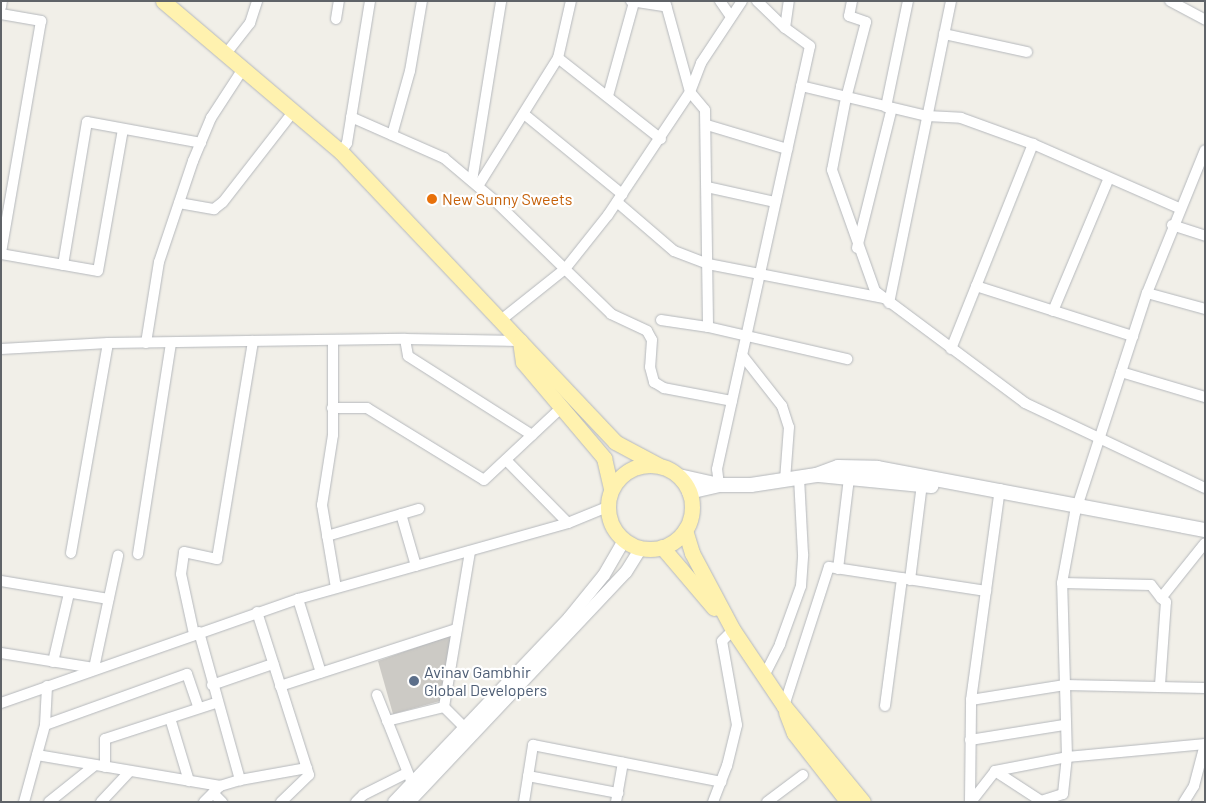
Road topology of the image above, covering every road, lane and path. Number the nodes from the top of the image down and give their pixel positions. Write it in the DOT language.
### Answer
graph roads {
  1 [pos="2,1"];
  2 [pos="163,1"];
  3 [pos="257,1"];
  4 [pos="339,1"];
  5 [pos="370,1"];
  6 [pos="422,1"];
  7 [pos="501,1"];
  8 [pos="571,1"];
  9 [pos="720,1"];
  10 [pos="742,1"];
  11 [pos="757,1"];
  12 [pos="789,1"];
  13 [pos="852,1"];
  14 [pos="908,1"];
  15 [pos="951,1"];
  16 [pos="632,2"];
  17 [pos="1171,2"];
  18 [pos="666,4"];
  19 [pos="1,7"];
  20 [pos="1,14"];
  21 [pos="732,17"];
  22 [pos="336,19"];
  23 [pos="1205,20"];
  24 [pos="785,28"];
  25 [pos="944,34"];
  26 [pos="1027,52"];
  27 [pos="225,55"];
  28 [pos="558,58"];
  29 [pos="243,69"];
  30 [pos="801,86"];
  31 [pos="690,92"];
  32 [pos="608,96"];
  33 [pos="846,98"];
  34 [pos="889,108"];
  35 [pos="293,112"];
  36 [pos="524,114"];
  37 [pos="927,116"];
  38 [pos="351,117"];
  39 [pos="707,125"];
  40 [pos="123,128"];
  41 [pos="392,135"];
  42 [pos="661,139"];
  43 [pos="201,143"];
  44 [pos="1033,144"];
  45 [pos="787,148"];
  46 [pos="1205,150"];
  47 [pos="341,152"];
  48 [pos="1110,178"];
  49 [pos="475,184"];
  50 [pos="707,187"];
  51 [pos="620,198"];
  52 [pos="775,202"];
  53 [pos="179,203"];
  54 [pos="1179,208"];
  55 [pos="1172,225"];
  56 [pos="1205,236"];
  57 [pos="857,248"];
  58 [pos="1,253"];
  59 [pos="708,264"];
  60 [pos="62,265"];
  61 [pos="565,270"];
  62 [pos="759,275"];
  63 [pos="976,286"];
  64 [pos="1147,292"];
  65 [pos="886,300"];
  66 [pos="1205,309"];
  67 [pos="1053,310"];
  68 [pos="501,320"];
  69 [pos="661,320"];
  70 [pos="708,327"];
  71 [pos="1133,336"];
  72 [pos="405,338"];
  73 [pos="746,338"];
  74 [pos="333,340"];
  75 [pos="253,341"];
  76 [pos="520,341"];
  77 [pos="108,343"];
  78 [pos="146,343"];
  79 [pos="171,344"];
  80 [pos="1,349"];
  81 [pos="951,349"];
  82 [pos="742,355"];
  83 [pos="847,359"];
  84 [pos="1121,372"];
  85 [pos="1205,397"];
  86 [pos="732,401"];
  87 [pos="562,407"];
  88 [pos="332,408"];
  89 [pos="532,435"];
  90 [pos="1100,439"];
  91 [pos="506,460"];
  92 [pos="658,465"];
  93 [pos="816,475"];
  94 [pos="679,476"];
  95 [pos="799,477"];
  96 [pos="849,478"];
  97 [pos="785,480"];
  98 [pos="922,484"];
  99 [pos="719,485"];
  100 [pos="1205,488"];
  101 [pos="611,489"];
  102 [pos="690,492"];
  103 [pos="1000,494"];
  104 [pos="607,507"];
  105 [pos="419,509"];
  106 [pos="1077,509"];
  107 [pos="401,514"];
  108 [pos="568,523"];
  109 [pos="685,530"];
  110 [pos="328,536"];
  111 [pos="1204,536"];
  112 [pos="624,541"];
  113 [pos="662,547"];
  114 [pos="641,548"];
  115 [pos="470,551"];
  116 [pos="71,553"];
  117 [pos="138,554"];
  118 [pos="118,556"];
  119 [pos="416,566"];
  120 [pos="838,569"];
  121 [pos="906,579"];
  122 [pos="1,581"];
  123 [pos="1062,584"];
  124 [pos="336,588"];
  125 [pos="986,591"];
  126 [pos="69,593"];
  127 [pos="1161,598"];
  128 [pos="108,599"];
  129 [pos="298,599"];
  130 [pos="257,612"];
  131 [pos="457,629"];
  132 [pos="733,630"];
  133 [pos="196,633"];
  134 [pos="1,653"];
  135 [pos="53,662"];
  136 [pos="273,664"];
  137 [pos="94,668"];
  138 [pos="322,673"];
  139 [pos="764,676"];
  140 [pos="1065,684"];
  141 [pos="212,685"];
  142 [pos="1160,685"];
  143 [pos="47,686"];
  144 [pos="280,686"];
  145 [pos="1205,688"];
  146 [pos="377,695"];
  147 [pos="972,700"];
  148 [pos="1,703"];
  149 [pos="216,703"];
  150 [pos="784,706"];
  151 [pos="885,706"];
  152 [pos="444,707"];
  153 [pos="198,708"];
  154 [pos="170,718"];
  155 [pos="387,721"];
  156 [pos="45,725"];
  157 [pos="1064,725"];
  158 [pos="468,732"];
  159 [pos="970,740"];
  160 [pos="1205,744"];
  161 [pos="37,754"];
  162 [pos="1067,757"];
  163 [pos="623,763"];
  164 [pos="100,766"];
  165 [pos="307,768"];
  166 [pos="130,771"];
  167 [pos="995,771"];
  168 [pos="803,775"];
  169 [pos="528,776"];
  170 [pos="240,780"];
  171 [pos="189,781"];
  172 [pos="721,782"];
  173 [pos="411,788"];
  174 [pos="216,789"];
  175 [pos="617,797"];
  176 [pos="24,802"];
  177 [pos="49,802"];
  178 [pos="102,802"];
  179 [pos="204,802"];
  180 [pos="222,802"];
  181 [pos="281,802"];
  182 [pos="356,802"];
  183 [pos="394,802"];
  184 [pos="524,802"];
  185 [pos="713,802"];
  186 [pos="768,802"];
  187 [pos="848,802"];
  188 [pos="863,802"];
  189 [pos="970,802"];
  190 [pos="1184,802"];
  1 -- 19 [label="street"];
  2 -- 27 [label="main road"];
  3 -- 27 [label="street"];
  4 -- 22 [label="street"];
  5 -- 38 [label="street"];
  6 -- 41 [label="street"];
  7 -- 49 [label="street"];
  8 -- 28 [label="street"];
  9 -- 21 [label="street"];
  10 -- 21 [label="street"];
  11 -- 24 [label="street"];
  12 -- 24 [label="street"];
  13 -- 33 [label="street"];
  14 -- 34 [label="street"];
  15 -- 25 [label="street"];
  16 -- 18 [label="street"];
  16 -- 32 [label="street"];
  17 -- 23 [label="street"];
  18 -- 31 [label="street"];
  20 -- 58 [label="street"];
  21 -- 31 [label="street"];
  24 -- 30 [label="street"];
  25 -- 26 [label="street"];
  25 -- 37 [label="street"];
  27 -- 29 [label="main road"];
  28 -- 32 [label="street"];
  28 -- 36 [label="street"];
  29 -- 35 [label="main road"];
  29 -- 43 [label="street"];
  30 -- 33 [label="street"];
  30 -- 45 [label="street"];
  31 -- 39 [label="street"];
  31 -- 42 [label="street"];
  32 -- 42 [label="street"];
  33 -- 34 [label="street"];
  33 -- 57 [label="street"];
  34 -- 37 [label="street"];
  34 -- 57 [label="street"];
  35 -- 47 [label="main road"];
  35 -- 53 [label="street"];
  36 -- 49 [label="street"];
  36 -- 51 [label="street"];
  37 -- 44 [label="street"];
  37 -- 65 [label="street"];
  38 -- 41 [label="street"];
  38 -- 47 [label="street"];
  39 -- 45 [label="street"];
  39 -- 50 [label="street"];
  40 -- 43 [label="street"];
  40 -- 60 [label="street"];
  40 -- 60 [label="street"];
  41 -- 49 [label="street"];
  42 -- 51 [label="street"];
  43 -- 53 [label="street"];
  44 -- 48 [label="street"];
  44 -- 63 [label="street"];
  45 -- 52 [label="street"];
  46 -- 54 [label="street"];
  47 -- 68 [label="main road"];
  48 -- 54 [label="street"];
  48 -- 67 [label="street"];
  49 -- 61 [label="street"];
  50 -- 52 [label="street"];
  50 -- 59 [label="street"];
  51 -- 59 [label="street"];
  51 -- 61 [label="street"];
  52 -- 62 [label="street"];
  53 -- 78 [label="street"];
  54 -- 55 [label="street"];
  55 -- 56 [label="street"];
  55 -- 64 [label="street"];
  57 -- 65 [label="street"];
  58 -- 60 [label="street"];
  59 -- 62 [label="street"];
  59 -- 70 [label="street"];
  61 -- 68 [label="street"];
  61 -- 86 [label="street"];
  62 -- 65 [label="street"];
  62 -- 73 [label="street"];
  63 -- 67 [label="street"];
  63 -- 81 [label="street"];
  64 -- 66 [label="street"];
  64 -- 71 [label="street"];
  65 -- 81 [label="street"];
  67 -- 71 [label="street"];
  68 -- 76 [label="main road"];
  69 -- 70 [label="street"];
  70 -- 73 [label="street"];
  71 -- 84 [label="street"];
  72 -- 74 [label="street"];
  72 -- 76 [label="street"];
  72 -- 89 [label="street"];
  73 -- 82 [label="street"];
  73 -- 83 [label="street"];
  74 -- 75 [label="street"];
  74 -- 88 [label="street"];
  75 -- 79 [label="street"];
  75 -- 133 [label="street"];
  76 -- 87 [label="main road"];
  76 -- 92 [label="main road"];
  77 -- 78 [label="street"];
  77 -- 80 [label="street"];
  77 -- 116 [label="street"];
  78 -- 79 [label="street"];
  79 -- 117 [label="street"];
  81 -- 90 [label="street"];
  82 -- 86 [label="street"];
  82 -- 97 [label="street"];
  84 -- 85 [label="street"];
  84 -- 90 [label="street"];
  86 -- 99 [label="street"];
  87 -- 89 [label="street"];
  87 -- 101 [label="main road"];
  88 -- 91 [label="street"];
  88 -- 110 [label="street"];
  89 -- 91 [label="street"];
  90 -- 100 [label="street"];
  90 -- 106 [label="street"];
  91 -- 108 [label="street"];
  92 -- 94 [label="main road"];
  92 -- 101 [label="main road"];
  93 -- 95 [label="main road"];
  93 -- 96 [label="main road"];
  93 -- 103 [label="main road"];
  94 -- 99 [label="main road"];
  94 -- 102 [label="main road"];
  95 -- 97 [label="main road"];
  95 -- 139 [label="street"];
  96 -- 98 [label="main road"];
  96 -- 120 [label="street"];
  97 -- 99 [label="main road"];
  98 -- 103 [label="main road"];
  98 -- 121 [label="street"];
  99 -- 102 [label="main road"];
  101 -- 104 [label="main road"];
  102 -- 109 [label="main road"];
  103 -- 106 [label="main road"];
  103 -- 125 [label="street"];
  104 -- 108 [label="street"];
  104 -- 112 [label="main road"];
  105 -- 107 [label="street"];
  106 -- 111 [label="main road"];
  106 -- 123 [label="street"];
  107 -- 110 [label="street"];
  107 -- 119 [label="street"];
  108 -- 115 [label="street"];
  109 -- 113 [label="main road"];
  109 -- 132 [label="main road"];
  110 -- 124 [label="street"];
  111 -- 127 [label="street"];
  112 -- 114 [label="main road"];
  112 -- 158 [label="street"];
  113 -- 114 [label="main road"];
  113 -- 132 [label="main road"];
  114 -- 158 [label="street"];
  115 -- 119 [label="street"];
  115 -- 131 [label="street"];
  118 -- 128 [label="street"];
  119 -- 124 [label="street"];
  120 -- 121 [label="street"];
  120 -- 150 [label="street"];
  121 -- 125 [label="street"];
  121 -- 151 [label="street"];
  122 -- 126 [label="street"];
  123 -- 127 [label="street"];
  123 -- 140 [label="street"];
  124 -- 129 [label="street"];
  125 -- 147 [label="street"];
  126 -- 128 [label="street"];
  126 -- 135 [label="street"];
  127 -- 142 [label="street"];
  128 -- 137 [label="street"];
  129 -- 130 [label="street"];
  129 -- 138 [label="street"];
  130 -- 133 [label="street"];
  130 -- 136 [label="street"];
  131 -- 138 [label="street"];
  131 -- 152 [label="street"];
  132 -- 139 [label="main road"];
  132 -- 172 [label="street"];
  133 -- 137 [label="street"];
  133 -- 141 [label="street"];
  134 -- 135 [label="street"];
  135 -- 137 [label="street"];
  136 -- 141 [label="street"];
  136 -- 144 [label="street"];
  137 -- 143 [label="street"];
  138 -- 144 [label="street"];
  139 -- 150 [label="main road"];
  140 -- 142 [label="street"];
  140 -- 147 [label="street"];
  140 -- 157 [label="street"];
  141 -- 149 [label="street"];
  142 -- 145 [label="street"];
  143 -- 148 [label="street"];
  143 -- 156 [label="street"];
  144 -- 165 [label="street"];
  146 -- 155 [label="street"];
  147 -- 159 [label="street"];
  149 -- 153 [label="street"];
  149 -- 170 [label="street"];
  150 -- 187 [label="main road"];
  150 -- 188 [label="main road"];
  152 -- 155 [label="street"];
  152 -- 158 [label="street"];
  153 -- 154 [label="street"];
  153 -- 156 [label="street"];
  154 -- 164 [label="street"];
  154 -- 171 [label="street"];
  155 -- 173 [label="street"];
  156 -- 161 [label="street"];
  157 -- 159 [label="street"];
  157 -- 162 [label="street"];
  158 -- 173 [label="street"];
  159 -- 189 [label="street"];
  160 -- 162 [label="street"];
  160 -- 190 [label="street"];
  161 -- 164 [label="street"];
  161 -- 176 [label="street"];
  162 -- 167 [label="street"];
  162 -- 167 [label="street"];
  163 -- 169 [label="street"];
  163 -- 172 [label="street"];
  163 -- 175 [label="street"];
  164 -- 166 [label="street"];
  164 -- 177 [label="street"];
  165 -- 170 [label="street"];
  165 -- 181 [label="street"];
  166 -- 171 [label="street"];
  166 -- 178 [label="street"];
  167 -- 189 [label="street"];
  168 -- 186 [label="street"];
  169 -- 175 [label="street"];
  169 -- 184 [label="street"];
  170 -- 174 [label="street"];
  171 -- 174 [label="street"];
  172 -- 185 [label="street"];
  173 -- 182 [label="street"];
  173 -- 183 [label="street"];
  174 -- 179 [label="street"];
  174 -- 180 [label="street"];
}
